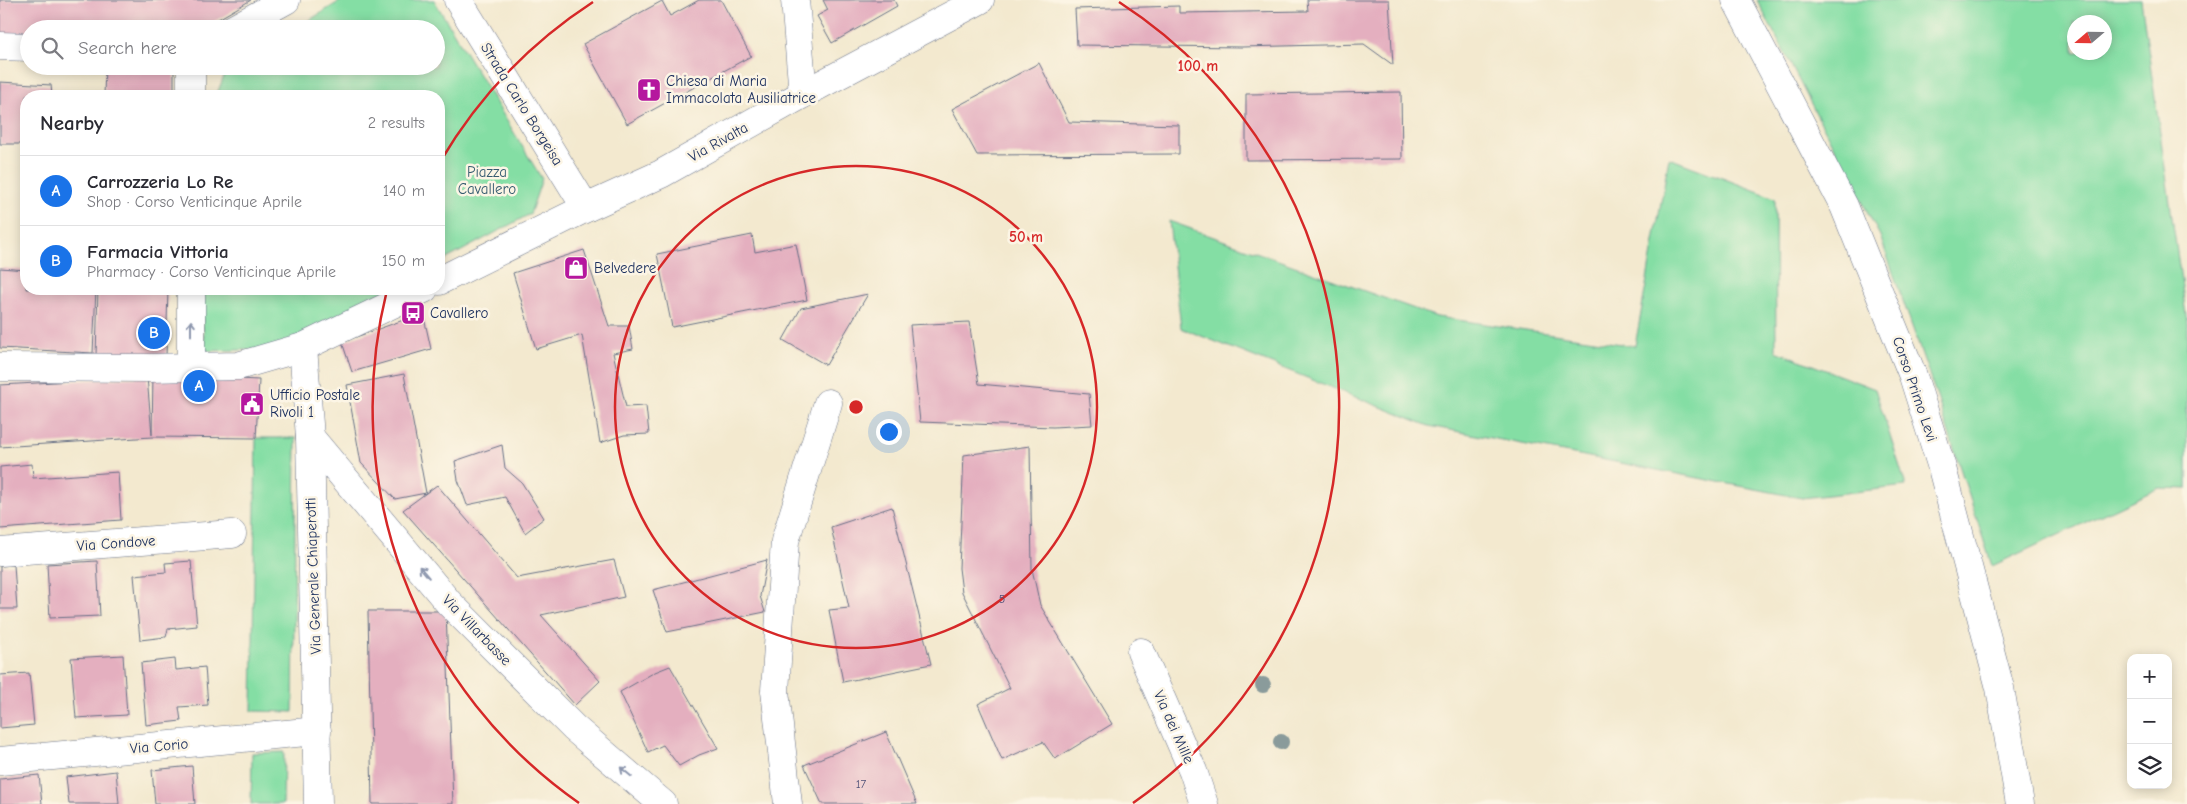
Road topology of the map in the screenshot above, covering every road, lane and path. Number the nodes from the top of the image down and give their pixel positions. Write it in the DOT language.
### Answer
graph roads {
  1 [pos="286,0"];
  2 [pos="458,0"];
  3 [pos="795,0"];
  4 [pos="980,0"];
  5 [pos="1736,0"];
  6 [pos="249,20"];
  7 [pos="0,46"];
  8 [pos="20,47"];
  9 [pos="191,75"];
  10 [pos="191,90"];
  11 [pos="803,94"];
  12 [pos="586,208"];
  13 [pos="445,278"];
  14 [pos="191,295"];
  15 [pos="411,295"];
  16 [pos="303,347"];
  17 [pos="191,367"];
  18 [pos="0,368"];
  19 [pos="828,403"];
  20 [pos="310,437"];
  21 [pos="232,534"];
  22 [pos="0,552"];
  23 [pos="1142,652"];
  24 [pos="317,731"];
  25 [pos="0,760"];
  26 [pos="318,804"];
  27 [pos="663,804"];
  28 [pos="788,804"];
  29 [pos="1204,804"];
  30 [pos="2020,804"];
  1 -- 6 [label="street"];
  2 -- 12 [label="street, Strada Carlo Borgeisa"];
  3 -- 11 [label="street"];
  4 -- 11 [label="street, Via Rivalta"];
  5 -- 30 [label="street, Corso Primo Levi"];
  7 -- 8 [label="street"];
  9 -- 10 [label="street"];
  11 -- 12 [label="street, Via Rivalta"];
  12 -- 13 [label="street, Via Rivalta"];
  17 -- 14 [label="street, one-way"];
  15 -- 16 [label="street"];
  16 -- 17 [label="street"];
  16 -- 20 [label="street, Via Generale Chiaperotti"];
  17 -- 18 [label="street"];
  19 -- 28 [label="street"];
  20 -- 24 [label="street, Via Generale Chiaperotti"];
  27 -- 20 [label="street, Via Villarbasse, one-way"];
  21 -- 22 [label="street, Via Condove"];
  23 -- 29 [label="street, Via dei Mille"];
  24 -- 25 [label="street, Via Corio"];
  24 -- 26 [label="street, Via Generale Chiaperotti"];
}
